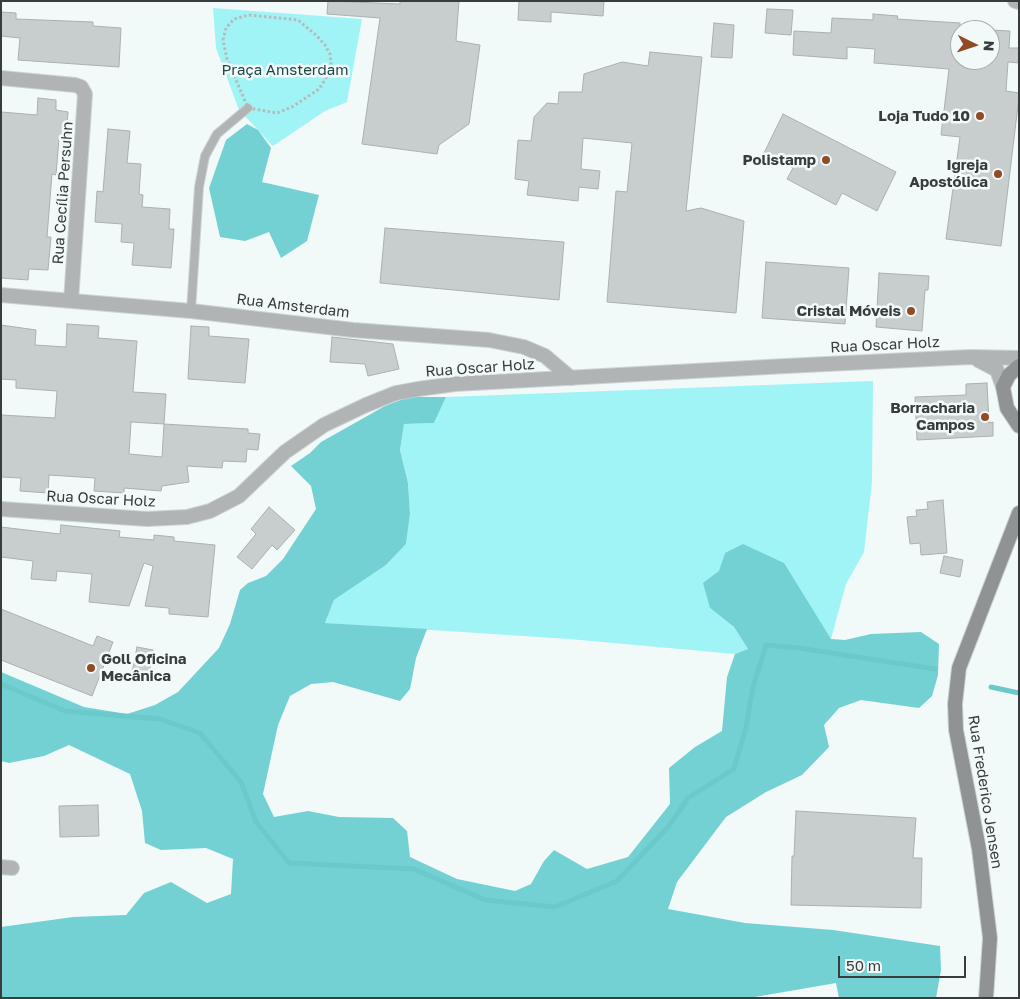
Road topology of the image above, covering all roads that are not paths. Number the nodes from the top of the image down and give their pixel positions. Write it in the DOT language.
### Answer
graph roads {
  1 [pos="1,78"];
  2 [pos="248,108"];
  3 [pos="1,295"];
  4 [pos="71,301"];
  5 [pos="192,311"];
  6 [pos="970,357"];
  7 [pos="1019,358"];
  8 [pos="1019,366"];
  9 [pos="571,378"];
  10 [pos="1003,388"];
  11 [pos="1019,426"];
  12 [pos="1,509"];
  13 [pos="1019,513"];
  14 [pos="986,998"];
  1 -- 4 [label="street, Rua Cecília Persuhn"];
  2 -- 5 [label="lane"];
  3 -- 4 [label="street, Rua Amsterdam"];
  4 -- 5 [label="street, Rua Amsterdam"];
  5 -- 9 [label="street, Rua Amsterdam"];
  6 -- 7 [label="street, Rua Oscar Holz"];
  6 -- 9 [label="street, Rua Oscar Holz"];
  6 -- 10 [label="street, Rua Oscar Holz"];
  8 -- 10 [label="main road"];
  9 -- 12 [label="street, Rua Oscar Holz"];
  10 -- 11 [label="main road"];
  13 -- 14 [label="main road, Rua Frederico Jensen"];
}
